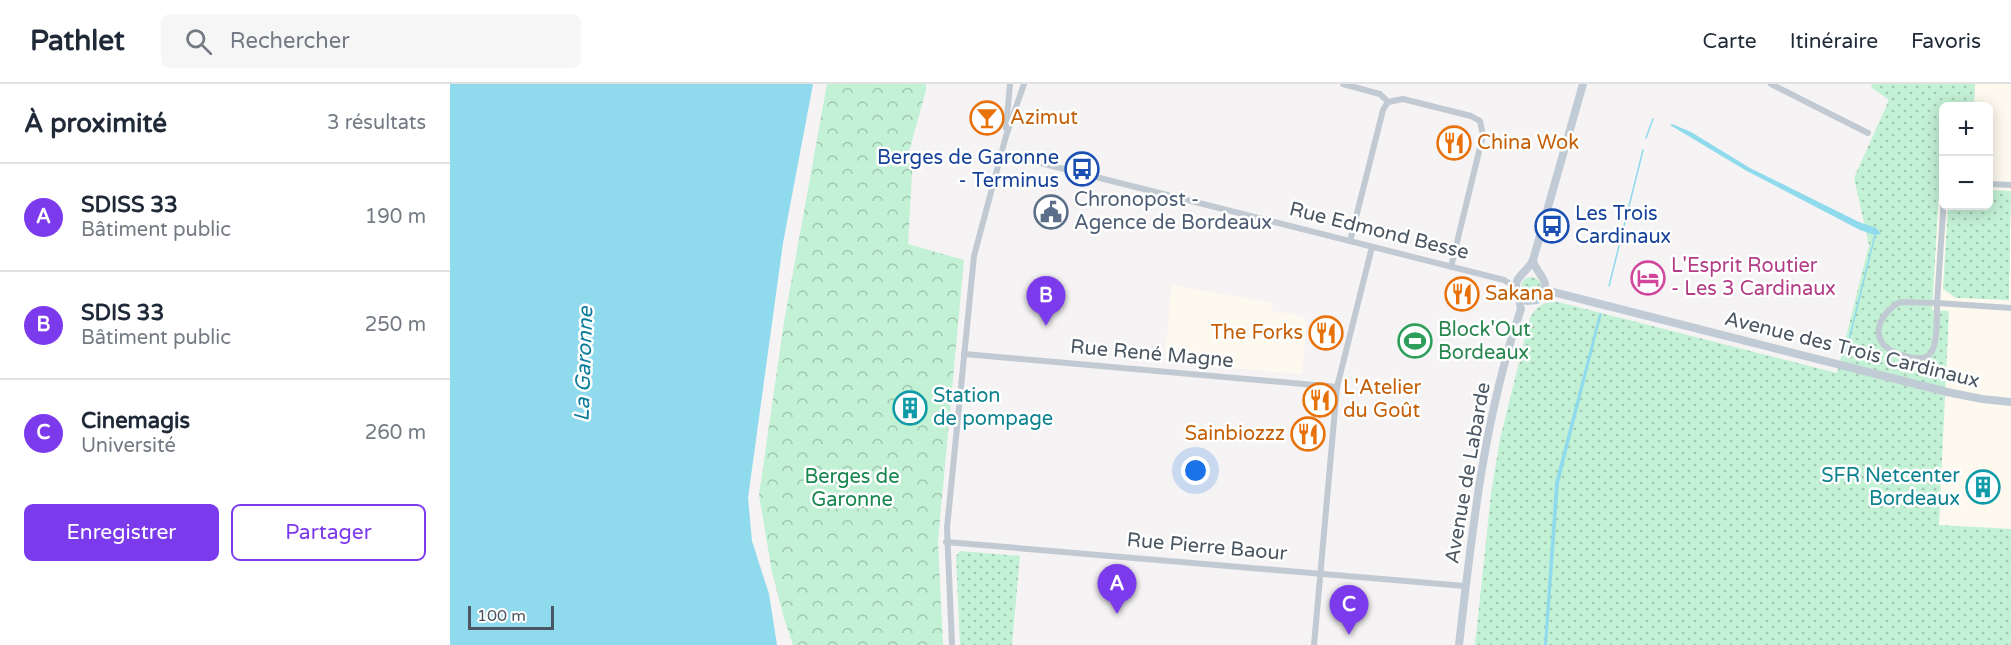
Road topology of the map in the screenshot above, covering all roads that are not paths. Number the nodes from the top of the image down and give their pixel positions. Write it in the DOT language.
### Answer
graph roads {
  1 [pos="1010,84"];
  2 [pos="1024,84"];
  3 [pos="1343,84"];
  4 [pos="1583,84"];
  5 [pos="1771,84"];
  6 [pos="1388,102"];
  7 [pos="1869,133"];
  8 [pos="1006,136"];
  9 [pos="1001,153"];
  10 [pos="1993,184"];
  11 [pos="2011,185"];
  12 [pos="1943,210"];
  13 [pos="1350,241"];
  14 [pos="1372,247"];
  15 [pos="1533,260"];
  16 [pos="1450,267"];
  17 [pos="1539,273"];
  18 [pos="1522,274"];
  19 [pos="1504,280"];
  20 [pos="1545,290"];
  21 [pos="1517,291"];
  22 [pos="1531,301"];
  23 [pos="1937,303"];
  24 [pos="2011,308"];
  25 [pos="1521,309"];
  26 [pos="964,354"];
  27 [pos="1337,387"];
  28 [pos="2011,402"];
  29 [pos="946,542"];
  30 [pos="1321,573"];
  31 [pos="1465,586"];
  32 [pos="952,645"];
  33 [pos="1314,645"];
  34 [pos="1459,645"];
  1 -- 8 [label="street"];
  2 -- 8 [label="street"];
  3 -- 6 [label="street"];
  4 -- 15 [label="main road"];
  5 -- 7 [label="street"];
  6 -- 13 [label="street"];
  6 -- 16 [label="street"];
  8 -- 9 [label="street"];
  9 -- 13 [label="street, Rue Edmond Besse"];
  9 -- 26 [label="street"];
  10 -- 11 [label="street"];
  12 -- 23 [label="street"];
  13 -- 14 [label="street, Rue Edmond Besse"];
  14 -- 16 [label="street, Rue Edmond Besse"];
  14 -- 27 [label="street"];
  15 -- 17 [label="main road"];
  15 -- 18 [label="main road"];
  16 -- 19 [label="street, Rue Edmond Besse"];
  17 -- 18 [label="main road"];
  17 -- 20 [label="main road"];
  18 -- 19 [label="street, Rue Edmond Besse"];
  18 -- 21 [label="main road"];
  19 -- 21 [label="street, Rue Edmond Besse"];
  20 -- 22 [label="main road"];
  20 -- 28 [label="main road, Avenue des Trois Cardinaux"];
  21 -- 22 [label="main road"];
  21 -- 25 [label="main road, Avenue de Labarde"];
  22 -- 25 [label="main road"];
  23 -- 23 [label="street"];
  23 -- 24 [label="street"];
  25 -- 31 [label="main road, Avenue de Labarde"];
  26 -- 27 [label="street, Rue René Magne"];
  26 -- 29 [label="street"];
  27 -- 30 [label="street"];
  29 -- 30 [label="street, Rue Pierre Baour"];
  29 -- 32 [label="street"];
  30 -- 31 [label="street, Rue Pierre Baour"];
  30 -- 33 [label="street"];
  31 -- 34 [label="main road, Avenue de Labarde"];
}
